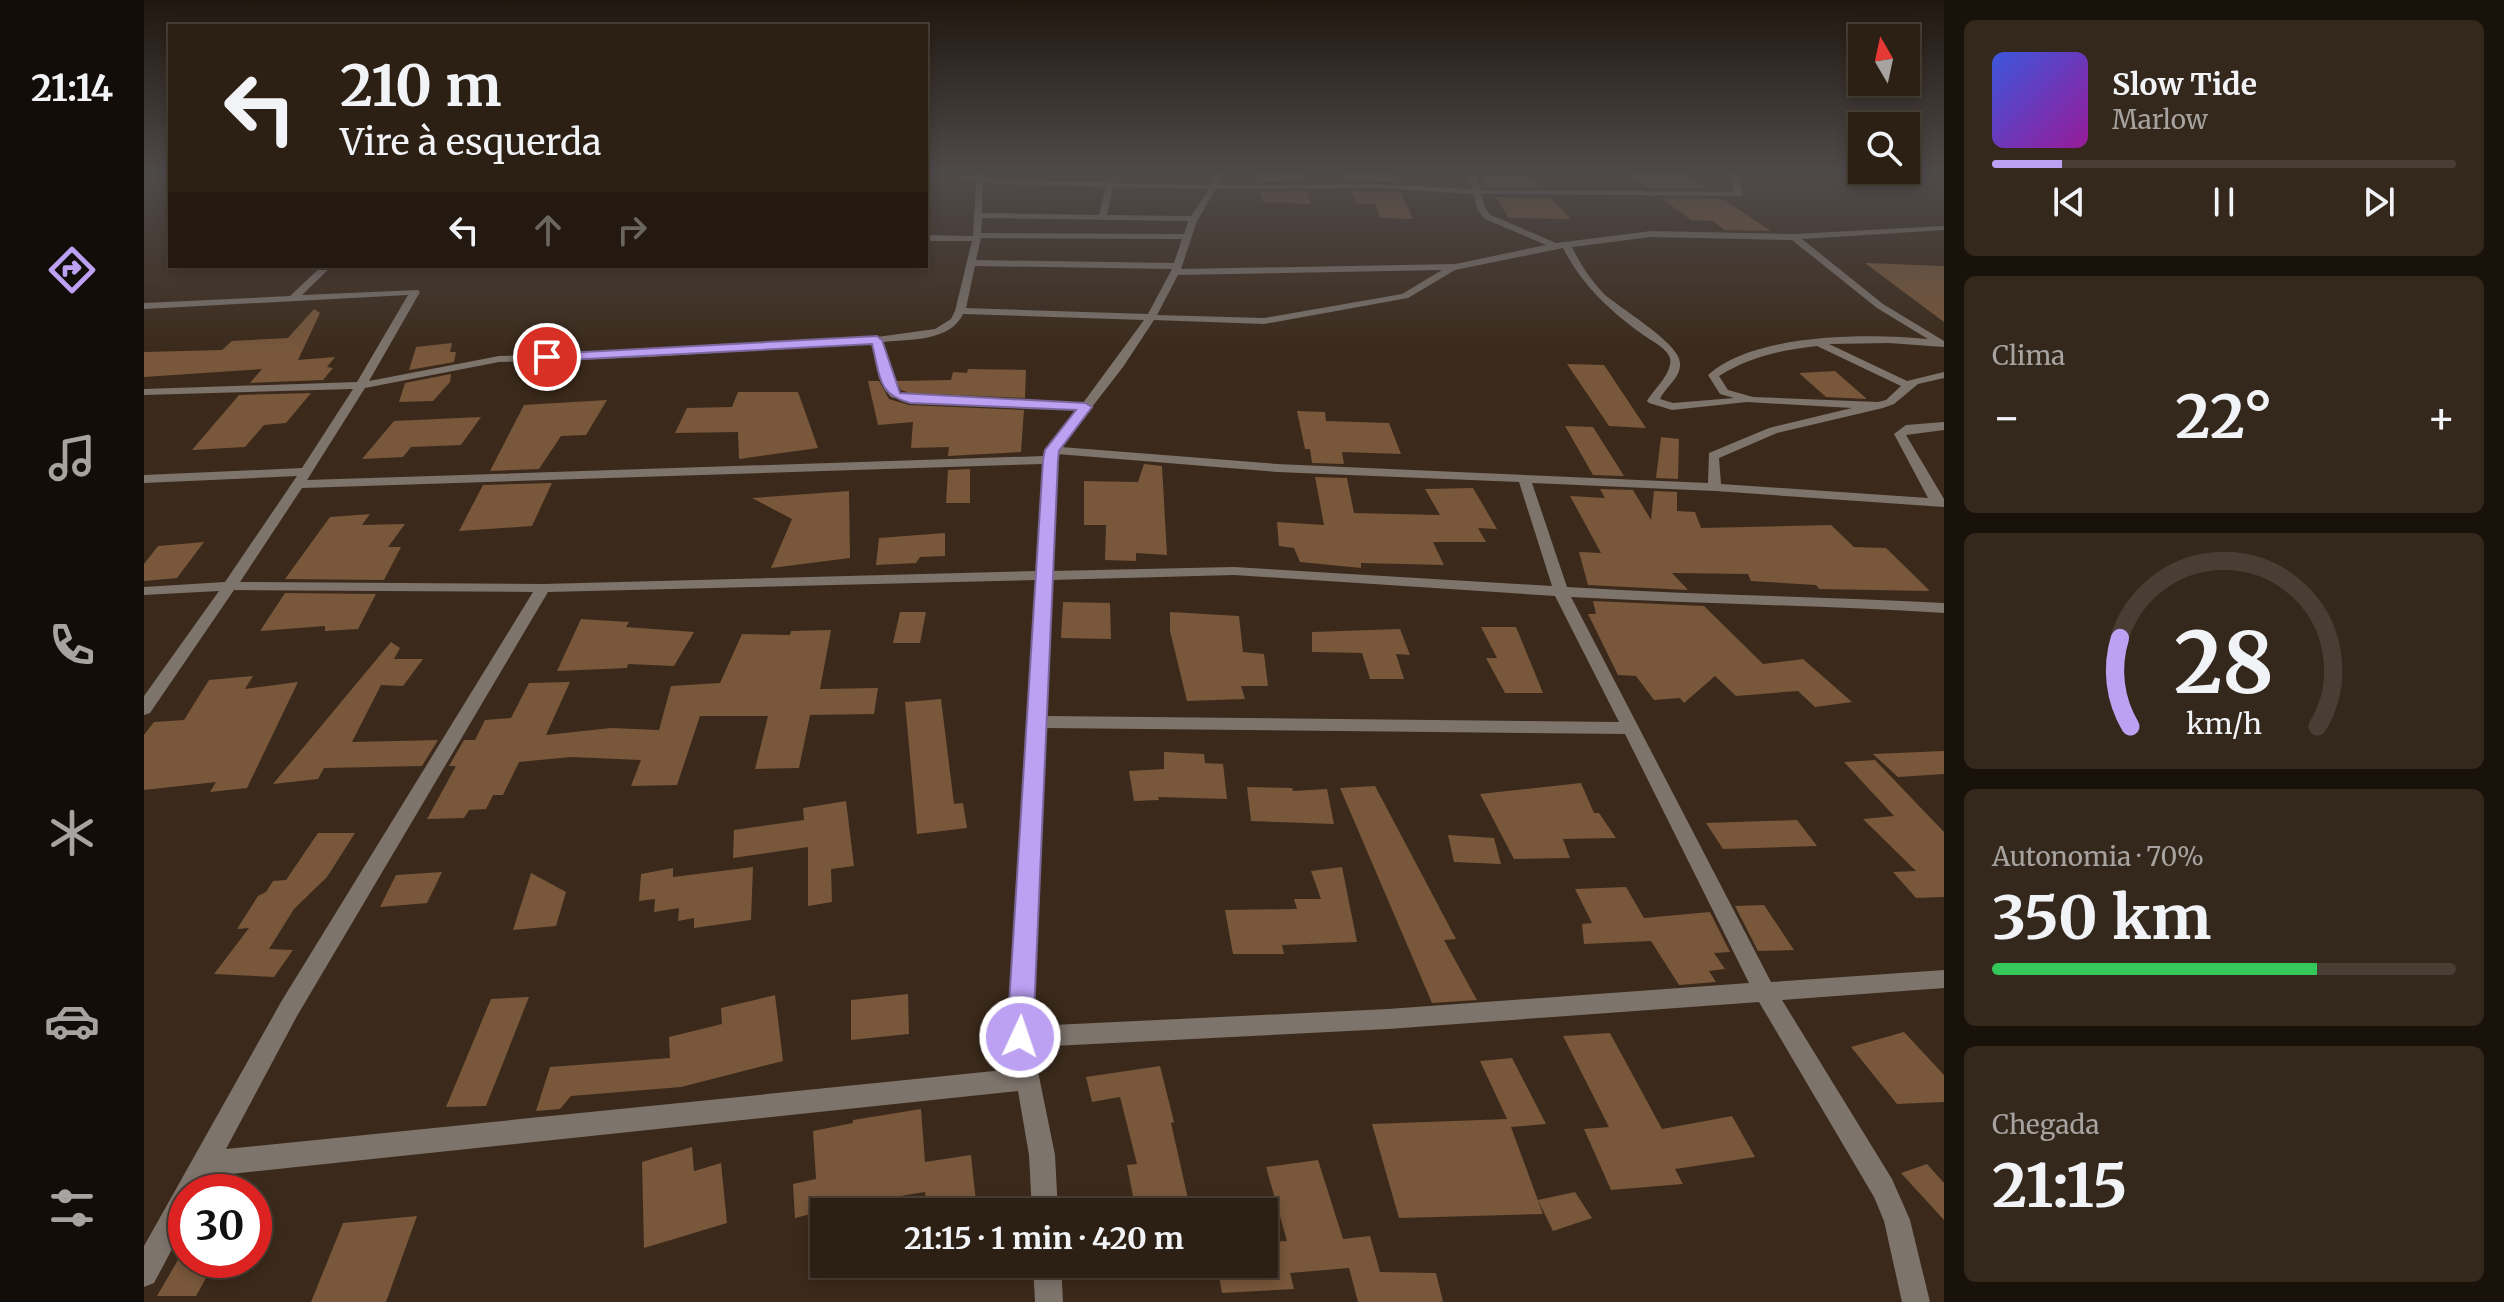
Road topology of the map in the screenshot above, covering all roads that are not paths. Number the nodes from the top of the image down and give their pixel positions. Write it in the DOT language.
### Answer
graph roads {
  1 [pos="977,233"];
  2 [pos="1189,233"];
  3 [pos="1529,233"];
  4 [pos="1865,233"];
  5 [pos="977,237"];
  6 [pos="1187,237"];
  7 [pos="1794,237"];
  8 [pos="928,238"];
  9 [pos="1561,245"];
  10 [pos="971,263"];
  11 [pos="1455,267"];
  12 [pos="325,268"];
  13 [pos="1177,269"];
  14 [pos="292,299"];
  15 [pos="145,307"];
  16 [pos="960,311"];
  17 [pos="1150,316"];
  18 [pos="877,340"];
  19 [pos="1820,344"];
  20 [pos="1943,344"];
  21 [pos="1944,375"];
  22 [pos="364,385"];
  23 [pos="1907,385"];
  24 [pos="144,392"];
  25 [pos="1753,400"];
  26 [pos="1879,406"];
  27 [pos="1085,407"];
  28 [pos="1944,426"];
  29 [pos="1051,455"];
  30 [pos="304,478"];
  31 [pos="144,479"];
  32 [pos="1524,479"];
  33 [pos="1715,487"];
  34 [pos="1941,503"];
  35 [pos="1045,578"];
  36 [pos="229,586"];
  37 [pos="543,588"];
  38 [pos="144,591"];
  39 [pos="1561,592"];
  40 [pos="1944,608"];
  41 [pos="144,709"];
  42 [pos="1036,722"];
  43 [pos="1631,728"];
  44 [pos="1944,979"];
  45 [pos="1766,994"];
  46 [pos="1020,1037"];
  47 [pos="1029,1079"];
  48 [pos="204,1164"];
  49 [pos="198,1174"];
  50 [pos="1044,1198"];
  51 [pos="168,1229"];
  52 [pos="144,1273"];
  53 [pos="1048,1278"];
  54 [pos="1049,1302"];
  55 [pos="1916,1302"];
  1 -- 5 [label="street"];
  2 -- 6 [label="street"];
  3 -- 9 [label="street"];
  4 -- 7 [label="street"];
  5 -- 6 [label="street"];
  5 -- 8 [label="street"];
  5 -- 10 [label="street"];
  6 -- 13 [label="street"];
  7 -- 9 [label="street"];
  7 -- 20 [label="street"];
  9 -- 11 [label="street"];
  9 -- 25 [label="street"];
  10 -- 13 [label="street"];
  10 -- 16 [label="street"];
  11 -- 13 [label="street"];
  11 -- 17 [label="street"];
  12 -- 14 [label="street"];
  13 -- 17 [label="street"];
  14 -- 15 [label="street"];
  14 -- 22 [label="street"];
  16 -- 17 [label="street"];
  16 -- 18 [label="street"];
  17 -- 27 [label="street"];
  18 -- 22 [label="street"];
  18 -- 27 [label="street"];
  19 -- 20 [label="street"];
  19 -- 23 [label="street"];
  19 -- 25 [label="street"];
  21 -- 23 [label="street"];
  22 -- 24 [label="street"];
  22 -- 30 [label="street"];
  23 -- 26 [label="street"];
  25 -- 26 [label="street"];
  26 -- 33 [label="street"];
  27 -- 29 [label="street"];
  28 -- 34 [label="street"];
  29 -- 30 [label="street"];
  29 -- 32 [label="street"];
  29 -- 35 [label="street"];
  30 -- 31 [label="street"];
  30 -- 36 [label="street"];
  32 -- 33 [label="street"];
  32 -- 39 [label="street"];
  33 -- 34 [label="street"];
  35 -- 37 [label="street"];
  35 -- 39 [label="street"];
  35 -- 42 [label="street"];
  36 -- 37 [label="street"];
  36 -- 38 [label="street"];
  36 -- 41 [label="street"];
  37 -- 48 [label="street"];
  39 -- 40 [label="street"];
  39 -- 43 [label="street"];
  42 -- 43 [label="street"];
  42 -- 46 [label="street"];
  43 -- 45 [label="street"];
  44 -- 45 [label="street"];
  45 -- 46 [label="street"];
  45 -- 55 [label="street"];
  46 -- 47 [label="street"];
  47 -- 48 [label="street"];
  47 -- 50 [label="street"];
  48 -- 49 [label="street"];
  51 -- 52 [label="street"];
  53 -- 54 [label="street"];
}
